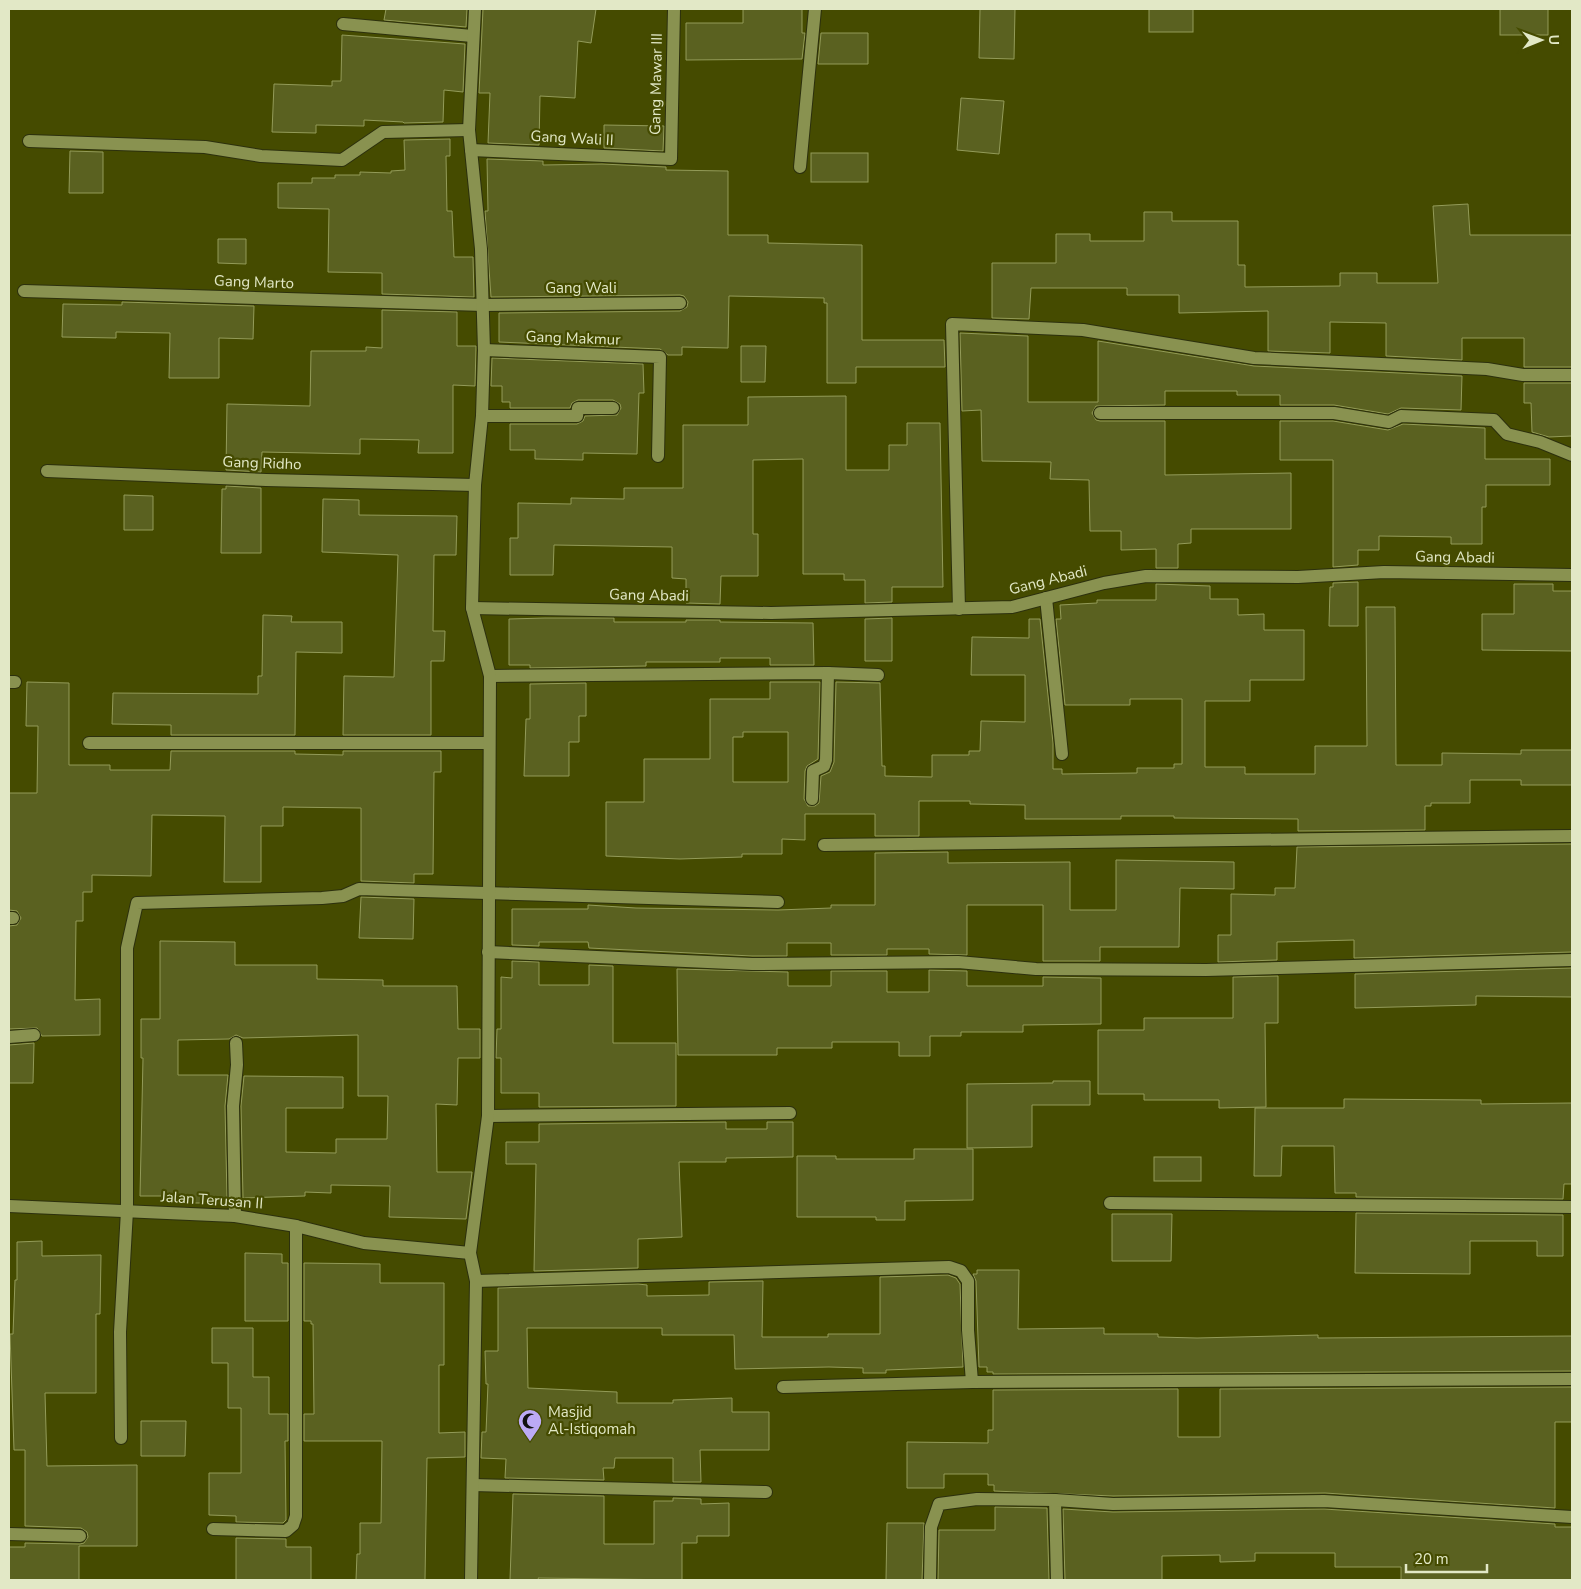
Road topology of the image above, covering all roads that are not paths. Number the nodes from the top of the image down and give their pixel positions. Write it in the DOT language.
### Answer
graph roads {
  1 [pos="475,9"];
  2 [pos="674,9"];
  3 [pos="815,9"];
  4 [pos="343,24"];
  5 [pos="472,36"];
  6 [pos="469,130"];
  7 [pos="29,141"];
  8 [pos="471,150"];
  9 [pos="671,159"];
  10 [pos="800,167"];
  11 [pos="24,291"];
  12 [pos="680,303"];
  13 [pos="483,304"];
  14 [pos="484,350"];
  15 [pos="1572,375"];
  16 [pos="613,408"];
  17 [pos="1100,413"];
  18 [pos="482,416"];
  19 [pos="1572,455"];
  20 [pos="658,456"];
  21 [pos="47,471"];
  22 [pos="475,485"];
  23 [pos="1572,575"];
  24 [pos="1046,598"];
  25 [pos="472,608"];
  26 [pos="958,609"];
  27 [pos="828,674"];
  28 [pos="878,675"];
  29 [pos="490,676"];
  30 [pos="89,743"];
  31 [pos="489,743"];
  32 [pos="1062,754"];
  33 [pos="812,799"];
  34 [pos="1572,836"];
  35 [pos="824,845"];
  36 [pos="489,892"];
  37 [pos="778,902"];
  38 [pos="488,952"];
  39 [pos="1572,960"];
  40 [pos="34,1035"];
  41 [pos="9,1036"];
  42 [pos="236,1044"];
  43 [pos="790,1113"];
  44 [pos="488,1116"];
  45 [pos="1110,1203"];
  46 [pos="9,1206"];
  47 [pos="1572,1207"];
  48 [pos="127,1211"];
  49 [pos="235,1216"];
  50 [pos="296,1226"];
  51 [pos="470,1253"];
  52 [pos="476,1281"];
  53 [pos="1572,1379"];
  54 [pos="972,1382"];
  55 [pos="783,1387"];
  56 [pos="121,1438"];
  57 [pos="473,1485"];
  58 [pos="766,1492"];
  59 [pos="1055,1500"];
  60 [pos="1572,1517"];
  61 [pos="213,1529"];
  62 [pos="9,1534"];
  63 [pos="80,1536"];
  64 [pos="471,1580"];
  65 [pos="930,1580"];
  66 [pos="1057,1580"];
  1 -- 5 [label="street"];
  2 -- 9 [label="street, Gang Mawar III"];
  3 -- 10 [label="street"];
  4 -- 5 [label="street"];
  5 -- 6 [label="street"];
  6 -- 7 [label="street"];
  6 -- 8 [label="street"];
  8 -- 9 [label="street, Gang Wali II"];
  8 -- 13 [label="street"];
  11 -- 13 [label="street, Gang Marto"];
  12 -- 13 [label="street, Gang Wali"];
  13 -- 14 [label="street"];
  14 -- 18 [label="street"];
  14 -- 20 [label="street, Gang Makmur"];
  15 -- 26 [label="street"];
  16 -- 18 [label="street"];
  17 -- 19 [label="street"];
  18 -- 22 [label="street"];
  21 -- 22 [label="street, Gang Ridho"];
  22 -- 25 [label="street"];
  23 -- 24 [label="street, Gang Abadi"];
  24 -- 26 [label="street, Gang Abadi"];
  24 -- 32 [label="street"];
  25 -- 26 [label="street, Gang Abadi"];
  25 -- 29 [label="street"];
  27 -- 28 [label="street"];
  27 -- 29 [label="street"];
  27 -- 33 [label="street"];
  29 -- 31 [label="street"];
  30 -- 31 [label="street"];
  31 -- 36 [label="street"];
  34 -- 35 [label="street"];
  36 -- 37 [label="street"];
  36 -- 38 [label="street"];
  36 -- 48 [label="street"];
  38 -- 39 [label="street"];
  38 -- 44 [label="street"];
  40 -- 41 [label="street"];
  42 -- 49 [label="street"];
  43 -- 44 [label="street"];
  44 -- 51 [label="street"];
  45 -- 47 [label="street"];
  46 -- 48 [label="street, Jalan Terusan II"];
  48 -- 49 [label="street, Jalan Terusan II"];
  48 -- 56 [label="street"];
  49 -- 50 [label="street, Jalan Terusan II"];
  50 -- 51 [label="street, Jalan Terusan II"];
  50 -- 61 [label="street"];
  51 -- 52 [label="street"];
  52 -- 54 [label="street"];
  52 -- 57 [label="street"];
  53 -- 54 [label="street"];
  54 -- 55 [label="street"];
  57 -- 58 [label="street"];
  57 -- 64 [label="street"];
  59 -- 60 [label="street"];
  59 -- 65 [label="street"];
  59 -- 66 [label="street"];
  62 -- 63 [label="street"];
}
